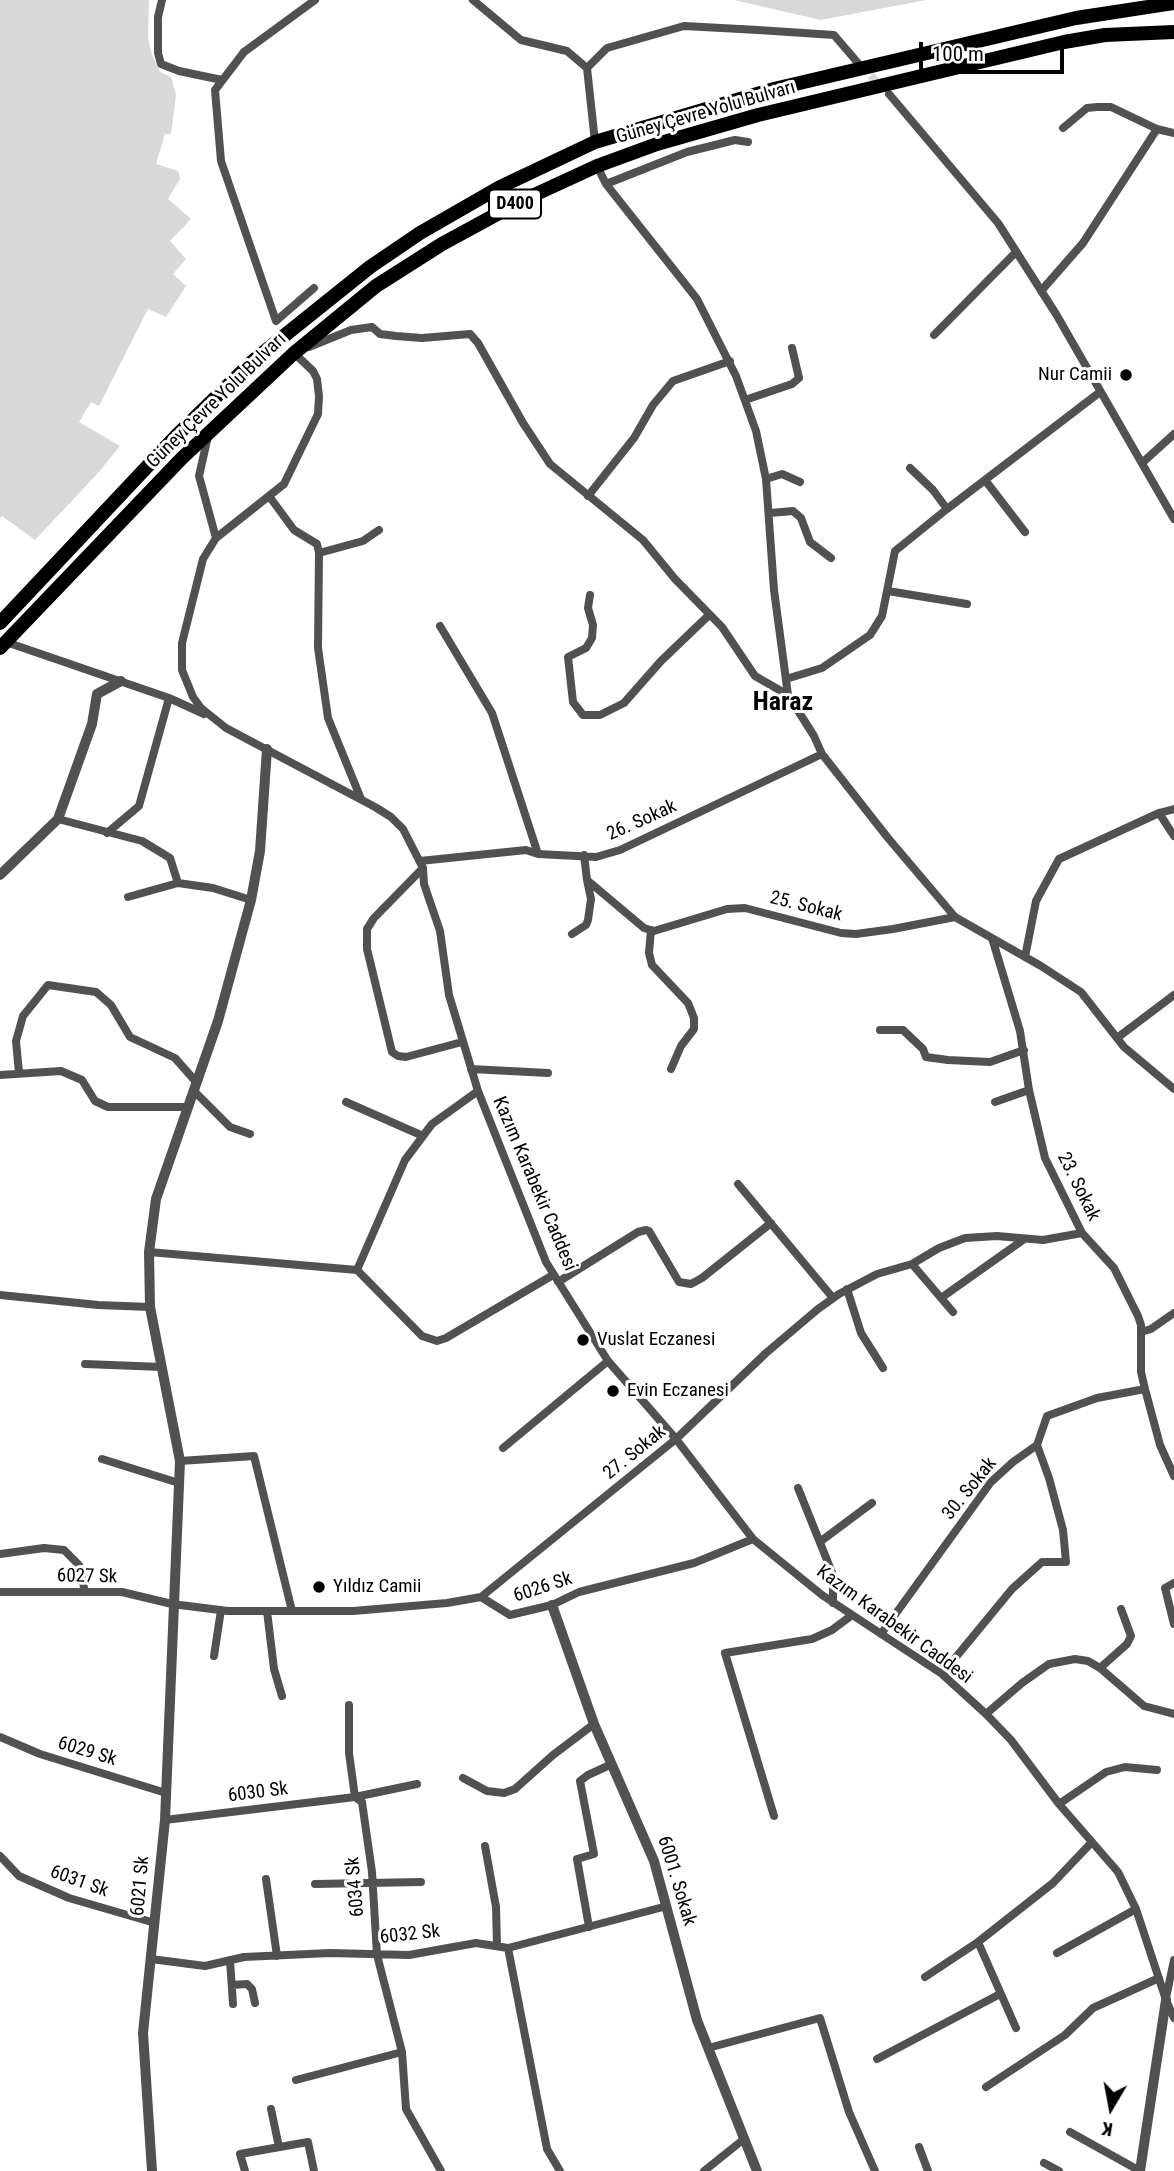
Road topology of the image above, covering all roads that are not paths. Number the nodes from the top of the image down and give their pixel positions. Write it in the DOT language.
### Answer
graph roads {
  1 [pos="162,0"];
  2 [pos="315,0"];
  3 [pos="473,0"];
  4 [pos="1174,3"];
  5 [pos="1174,32"];
  6 [pos="858,63"];
  7 [pos="587,68"];
  8 [pos="222,80"];
  9 [pos="889,94"];
  10 [pos="1063,128"];
  11 [pos="1157,129"];
  12 [pos="1174,133"];
  13 [pos="595,142"];
  14 [pos="748,142"];
  15 [pos="597,166"];
  16 [pos="606,184"];
  17 [pos="1016,252"];
  18 [pos="314,288"];
  19 [pos="1041,291"];
  20 [pos="934,335"];
  21 [pos="792,348"];
  22 [pos="293,354"];
  23 [pos="730,361"];
  24 [pos="1100,391"];
  25 [pos="745,400"];
  26 [pos="209,432"];
  27 [pos="1174,434"];
  28 [pos="1142,463"];
  29 [pos="910,468"];
  30 [pos="766,479"];
  31 [pos="985,480"];
  32 [pos="800,482"];
  33 [pos="269,496"];
  34 [pos="587,496"];
  35 [pos="947,509"];
  36 [pos="769,513"];
  37 [pos="1173,514"];
  38 [pos="379,530"];
  39 [pos="1025,533"];
  40 [pos="216,538"];
  41 [pos="319,553"];
  42 [pos="831,558"];
  43 [pos="888,592"];
  44 [pos="590,595"];
  45 [pos="967,604"];
  46 [pos="709,615"];
  47 [pos="0,622"];
  48 [pos="440,626"];
  49 [pos="2,643"];
  50 [pos="786,680"];
  51 [pos="121,681"];
  52 [pos="788,695"];
  53 [pos="169,698"];
  54 [pos="213,718"];
  55 [pos="267,750"];
  56 [pos="822,754"];
  57 [pos="361,799"];
  58 [pos="1174,809"];
  59 [pos="1159,813"];
  60 [pos="58,819"];
  61 [pos="107,834"];
  62 [pos="1174,836"];
  63 [pos="538,854"];
  64 [pos="584,855"];
  65 [pos="422,865"];
  66 [pos="0,875"];
  67 [pos="587,880"];
  68 [pos="178,883"];
  69 [pos="128,897"];
  70 [pos="251,900"];
  71 [pos="955,917"];
  72 [pos="652,930"];
  73 [pos="572,934"];
  74 [pos="992,938"];
  75 [pos="1026,957"];
  76 [pos="1174,995"];
  77 [pos="880,1030"];
  78 [pos="1117,1038"];
  79 [pos="463,1042"];
  80 [pos="1024,1050"];
  81 [pos="471,1069"];
  82 [pos="671,1069"];
  83 [pos="19,1073"];
  84 [pos="548,1073"];
  85 [pos="0,1074"];
  86 [pos="195,1087"];
  87 [pos="1174,1089"];
  88 [pos="1029,1090"];
  89 [pos="478,1091"];
  90 [pos="346,1102"];
  91 [pos="995,1102"];
  92 [pos="188,1107"];
  93 [pos="250,1134"];
  94 [pos="423,1136"];
  95 [pos="738,1184"];
  96 [pos="771,1223"];
  97 [pos="1082,1233"];
  98 [pos="1023,1240"];
  99 [pos="149,1252"];
  100 [pos="912,1264"];
  101 [pos="357,1269"];
  102 [pos="555,1278"];
  103 [pos="847,1289"];
  104 [pos="0,1295"];
  105 [pos="833,1297"];
  106 [pos="942,1298"];
  107 [pos="150,1307"];
  108 [pos="953,1312"];
  109 [pos="1174,1313"];
  110 [pos="1142,1332"];
  111 [pos="608,1361"];
  112 [pos="85,1364"];
  113 [pos="162,1367"];
  114 [pos="883,1368"];
  115 [pos="1144,1390"];
  116 [pos="676,1440"];
  117 [pos="1037,1445"];
  118 [pos="503,1448"];
  119 [pos="102,1459"];
  120 [pos="180,1461"];
  121 [pos="1174,1476"];
  122 [pos="178,1483"];
  123 [pos="798,1488"];
  124 [pos="872,1503"];
  125 [pos="753,1539"];
  126 [pos="821,1541"];
  127 [pos="0,1553"];
  128 [pos="1174,1583"];
  129 [pos="0,1592"];
  130 [pos="85,1592"];
  131 [pos="481,1597"];
  132 [pos="833,1603"];
  133 [pos="172,1604"];
  134 [pos="552,1605"];
  135 [pos="1121,1609"];
  136 [pos="220,1610"];
  137 [pos="267,1611"];
  138 [pos="292,1611"];
  139 [pos="852,1615"];
  140 [pos="1174,1624"];
  141 [pos="881,1634"];
  142 [pos="214,1656"];
  143 [pos="1100,1668"];
  144 [pos="942,1674"];
  145 [pos="282,1696"];
  146 [pos="349,1705"];
  147 [pos="986,1714"];
  148 [pos="1174,1714"];
  149 [pos="594,1724"];
  150 [pos="0,1737"];
  151 [pos="612,1764"];
  152 [pos="1157,1770"];
  153 [pos="463,1778"];
  154 [pos="417,1784"];
  155 [pos="166,1793"];
  156 [pos="358,1799"];
  157 [pos="1059,1804"];
  158 [pos="774,1816"];
  159 [pos="165,1820"];
  160 [pos="1092,1842"];
  161 [pos="485,1846"];
  162 [pos="0,1856"];
  163 [pos="266,1879"];
  164 [pos="421,1882"];
  165 [pos="373,1883"];
  166 [pos="315,1884"];
  167 [pos="667,1906"];
  168 [pos="1136,1909"];
  169 [pos="155,1923"];
  170 [pos="589,1927"];
  171 [pos="978,1942"];
  172 [pos="497,1946"];
  173 [pos="508,1948"];
  174 [pos="1057,1953"];
  175 [pos="377,1955"];
  176 [pos="277,1956"];
  177 [pos="151,1959"];
  178 [pos="230,1960"];
  179 [pos="1174,1960"];
  180 [pos="925,1977"];
  181 [pos="1159,1978"];
  182 [pos="232,1984"];
  183 [pos="1000,1994"];
  184 [pos="1166,2000"];
  185 [pos="255,2003"];
  186 [pos="233,2004"];
  187 [pos="1174,2018"];
  188 [pos="1016,2028"];
  189 [pos="708,2049"];
  190 [pos="402,2052"];
  191 [pos="877,2059"];
  192 [pos="296,2080"];
  193 [pos="986,2087"];
  194 [pos="271,2109"];
  195 [pos="1070,2132"];
  196 [pos="744,2139"];
  197 [pos="279,2147"];
  198 [pos="919,2147"];
  199 [pos="1044,2163"];
  200 [pos="152,2171"];
  201 [pos="245,2171"];
  202 [pos="314,2171"];
  203 [pos="441,2171"];
  204 [pos="560,2171"];
  205 [pos="704,2171"];
  206 [pos="757,2171"];
  207 [pos="876,2171"];
  208 [pos="928,2171"];
  209 [pos="1059,2171"];
  210 [pos="1140,2171"];
  1 -- 8 [label="street"];
  2 -- 8 [label="street"];
  3 -- 7 [label="street"];
  4 -- 13 [label="highway, Güney Çevre Yolu Bulvarı / D400"];
  5 -- 15 [label="highway, Güney Çevre Yolu Bulvarı / D400"];
  6 -- 7 [label="street"];
  7 -- 13 [label="street"];
  8 -- 18 [label="street"];
  9 -- 17 [label="street"];
  10 -- 11 [label="street"];
  11 -- 12 [label="street"];
  11 -- 19 [label="street"];
  13 -- 47 [label="highway, Güney Çevre Yolu Bulvarı / D400"];
  14 -- 16 [label="street"];
  15 -- 16 [label="street"];
  15 -- 22 [label="highway, Güney Çevre Yolu Bulvarı / D400"];
  16 -- 23 [label="street"];
  17 -- 19 [label="street"];
  17 -- 20 [label="street"];
  19 -- 24 [label="street"];
  21 -- 25 [label="street"];
  22 -- 26 [label="highway, Güney Çevre Yolu Bulvarı / D400"];
  22 -- 33 [label="street, Kazım Karabekir Caddesi"];
  22 -- 34 [label="street"];
  23 -- 25 [label="street"];
  23 -- 34 [label="street"];
  24 -- 28 [label="street"];
  24 -- 31 [label="street"];
  25 -- 30 [label="street"];
  26 -- 40 [label="street"];
  26 -- 49 [label="highway, Güney Çevre Yolu Bulvarı / D400"];
  27 -- 28 [label="street"];
  28 -- 37 [label="street"];
  29 -- 35 [label="street"];
  30 -- 32 [label="street"];
  30 -- 36 [label="street"];
  31 -- 35 [label="street"];
  31 -- 39 [label="street"];
  33 -- 40 [label="street, Kazım Karabekir Caddesi"];
  33 -- 41 [label="street"];
  34 -- 46 [label="street"];
  35 -- 43 [label="street"];
  36 -- 42 [label="street"];
  36 -- 50 [label="street"];
  38 -- 41 [label="street"];
  40 -- 54 [label="street, Kazım Karabekir Caddesi"];
  41 -- 57 [label="street"];
  43 -- 45 [label="street"];
  43 -- 50 [label="street"];
  44 -- 46 [label="street"];
  46 -- 52 [label="street"];
  48 -- 63 [label="street"];
  49 -- 51 [label="street"];
  50 -- 52 [label="street"];
  51 -- 53 [label="street"];
  51 -- 60 [label="street"];
  52 -- 56 [label="street"];
  53 -- 54 [label="street"];
  53 -- 61 [label="street"];
  54 -- 55 [label="street, Kazım Karabekir Caddesi"];
  55 -- 57 [label="street, Kazım Karabekir Caddesi"];
  55 -- 70 [label="street, 6021 Sk"];
  56 -- 64 [label="street, 26. Sokak"];
  56 -- 71 [label="street"];
  57 -- 65 [label="street, Kazım Karabekir Caddesi"];
  58 -- 59 [label="street"];
  59 -- 62 [label="street"];
  59 -- 75 [label="street"];
  60 -- 61 [label="street"];
  60 -- 66 [label="street"];
  61 -- 68 [label="street"];
  63 -- 64 [label="street, 26. Sokak"];
  63 -- 65 [label="street, 26. Sokak"];
  64 -- 67 [label="street"];
  65 -- 79 [label="street, Kazım Karabekir Caddesi"];
  65 -- 79 [label="street"];
  67 -- 72 [label="street"];
  67 -- 73 [label="street"];
  68 -- 69 [label="street"];
  68 -- 70 [label="street"];
  70 -- 86 [label="street, 6021 Sk"];
  71 -- 72 [label="street, 25. Sokak"];
  71 -- 74 [label="street"];
  72 -- 82 [label="street"];
  74 -- 75 [label="street"];
  74 -- 80 [label="street, 23. Sokak"];
  75 -- 78 [label="street"];
  76 -- 78 [label="street"];
  77 -- 80 [label="street"];
  78 -- 87 [label="street"];
  79 -- 81 [label="street, Kazım Karabekir Caddesi"];
  80 -- 88 [label="street, 23. Sokak"];
  81 -- 84 [label="street"];
  81 -- 89 [label="street, Kazım Karabekir Caddesi"];
  83 -- 85 [label="street"];
  83 -- 86 [label="street"];
  83 -- 92 [label="street"];
  86 -- 92 [label="street, 6021 Sk"];
  86 -- 93 [label="street"];
  88 -- 91 [label="street"];
  88 -- 97 [label="street, 23. Sokak"];
  89 -- 94 [label="street"];
  89 -- 102 [label="street, Kazım Karabekir Caddesi"];
  90 -- 94 [label="street"];
  92 -- 99 [label="street, 6021 Sk"];
  94 -- 101 [label="street"];
  95 -- 96 [label="street"];
  96 -- 102 [label="street"];
  96 -- 105 [label="street"];
  97 -- 98 [label="street, 27. Sokak"];
  97 -- 110 [label="street, 23. Sokak"];
  98 -- 100 [label="street, 27. Sokak"];
  98 -- 106 [label="street"];
  99 -- 101 [label="street"];
  99 -- 107 [label="street, 6021 Sk"];
  100 -- 103 [label="street, 27. Sokak"];
  100 -- 106 [label="street"];
  101 -- 102 [label="street"];
  102 -- 111 [label="street, Kazım Karabekir Caddesi"];
  103 -- 105 [label="street, 27. Sokak"];
  103 -- 114 [label="street"];
  104 -- 107 [label="street"];
  105 -- 116 [label="street, 27. Sokak"];
  106 -- 108 [label="street"];
  107 -- 113 [label="street, 6021 Sk"];
  109 -- 110 [label="street"];
  110 -- 115 [label="street, 23. Sokak"];
  111 -- 116 [label="street, Kazım Karabekir Caddesi"];
  111 -- 118 [label="street"];
  112 -- 113 [label="street"];
  113 -- 120 [label="street, 6021 Sk"];
  115 -- 117 [label="street, 30. Sokak"];
  115 -- 121 [label="street, 23. Sokak"];
  116 -- 125 [label="street, Kazım Karabekir Caddesi"];
  116 -- 131 [label="street, 27. Sokak"];
  117 -- 141 [label="street, 30. Sokak"];
  117 -- 144 [label="street"];
  119 -- 122 [label="street"];
  120 -- 122 [label="street, 6021 Sk"];
  120 -- 138 [label="street"];
  122 -- 133 [label="street, 6021 Sk"];
  123 -- 126 [label="street"];
  124 -- 126 [label="street"];
  125 -- 132 [label="street, Kazım Karabekir Caddesi"];
  125 -- 134 [label="street, 6026 Sk"];
  126 -- 132 [label="street"];
  127 -- 130 [label="street"];
  128 -- 140 [label="street"];
  129 -- 130 [label="street, 6027 Sk"];
  130 -- 133 [label="street, 6027 Sk"];
  131 -- 134 [label="street, 6026 Sk"];
  131 -- 138 [label="street"];
  132 -- 139 [label="street, Kazım Karabekir Caddesi"];
  133 -- 136 [label="street"];
  133 -- 155 [label="street, 6021 Sk"];
  134 -- 149 [label="street, 6001. Sokak"];
  135 -- 143 [label="street"];
  136 -- 137 [label="street"];
  136 -- 142 [label="street"];
  137 -- 138 [label="street"];
  137 -- 145 [label="street"];
  139 -- 141 [label="street, Kazım Karabekir Caddesi"];
  139 -- 158 [label="street"];
  141 -- 144 [label="street, Kazım Karabekir Caddesi"];
  143 -- 147 [label="street"];
  143 -- 148 [label="street"];
  144 -- 147 [label="street, Kazım Karabekir Caddesi"];
  146 -- 156 [label="street, 6034 Sk"];
  147 -- 157 [label="street, Kazım Karabekir Caddesi"];
  149 -- 151 [label="street, 6001. Sokak"];
  149 -- 153 [label="street"];
  150 -- 155 [label="street, 6029 Sk"];
  151 -- 167 [label="street, 6001. Sokak"];
  151 -- 170 [label="street"];
  152 -- 157 [label="street"];
  154 -- 156 [label="street, 6030 Sk"];
  155 -- 159 [label="street, 6021 Sk"];
  156 -- 159 [label="street, 6030 Sk"];
  156 -- 165 [label="street, 6034 Sk"];
  157 -- 160 [label="street, Kazım Karabekir Caddesi"];
  159 -- 169 [label="street, 6021 Sk"];
  160 -- 168 [label="street, Kazım Karabekir Caddesi"];
  160 -- 171 [label="street"];
  161 -- 172 [label="street"];
  162 -- 169 [label="street, 6031 Sk"];
  163 -- 176 [label="street"];
  164 -- 165 [label="street"];
  165 -- 166 [label="street"];
  165 -- 175 [label="street, 6034 Sk"];
  167 -- 170 [label="street, 6032 Sk"];
  167 -- 189 [label="street, 6001. Sokak"];
  168 -- 174 [label="street"];
  168 -- 181 [label="street, Kazım Karabekir Caddesi"];
  169 -- 177 [label="street, 6021 Sk"];
  170 -- 173 [label="street, 6032 Sk"];
  171 -- 180 [label="street"];
  171 -- 183 [label="street"];
  172 -- 173 [label="street, 6032 Sk"];
  172 -- 175 [label="street, 6032 Sk"];
  173 -- 204 [label="street"];
  175 -- 176 [label="street, 6032 Sk"];
  175 -- 190 [label="street, 6034 Sk"];
  176 -- 178 [label="street, 6032 Sk"];
  177 -- 178 [label="street, 6032 Sk"];
  177 -- 200 [label="street, 6021 Sk"];
  178 -- 182 [label="street"];
  179 -- 184 [label="street"];
  181 -- 184 [label="street, Kazım Karabekir Caddesi"];
  181 -- 193 [label="street"];
  182 -- 185 [label="street"];
  182 -- 186 [label="street"];
  183 -- 188 [label="street"];
  183 -- 191 [label="street"];
  184 -- 187 [label="street, Kazım Karabekir Caddesi"];
  184 -- 210 [label="street"];
  189 -- 196 [label="street, 6001. Sokak"];
  189 -- 207 [label="street"];
  190 -- 192 [label="street"];
  190 -- 203 [label="street, 6034 Sk"];
  194 -- 197 [label="street"];
  195 -- 210 [label="street"];
  196 -- 205 [label="street"];
  196 -- 206 [label="street, 6001. Sokak"];
  197 -- 201 [label="street"];
  197 -- 202 [label="street"];
  198 -- 208 [label="street"];
  199 -- 209 [label="street"];
}
